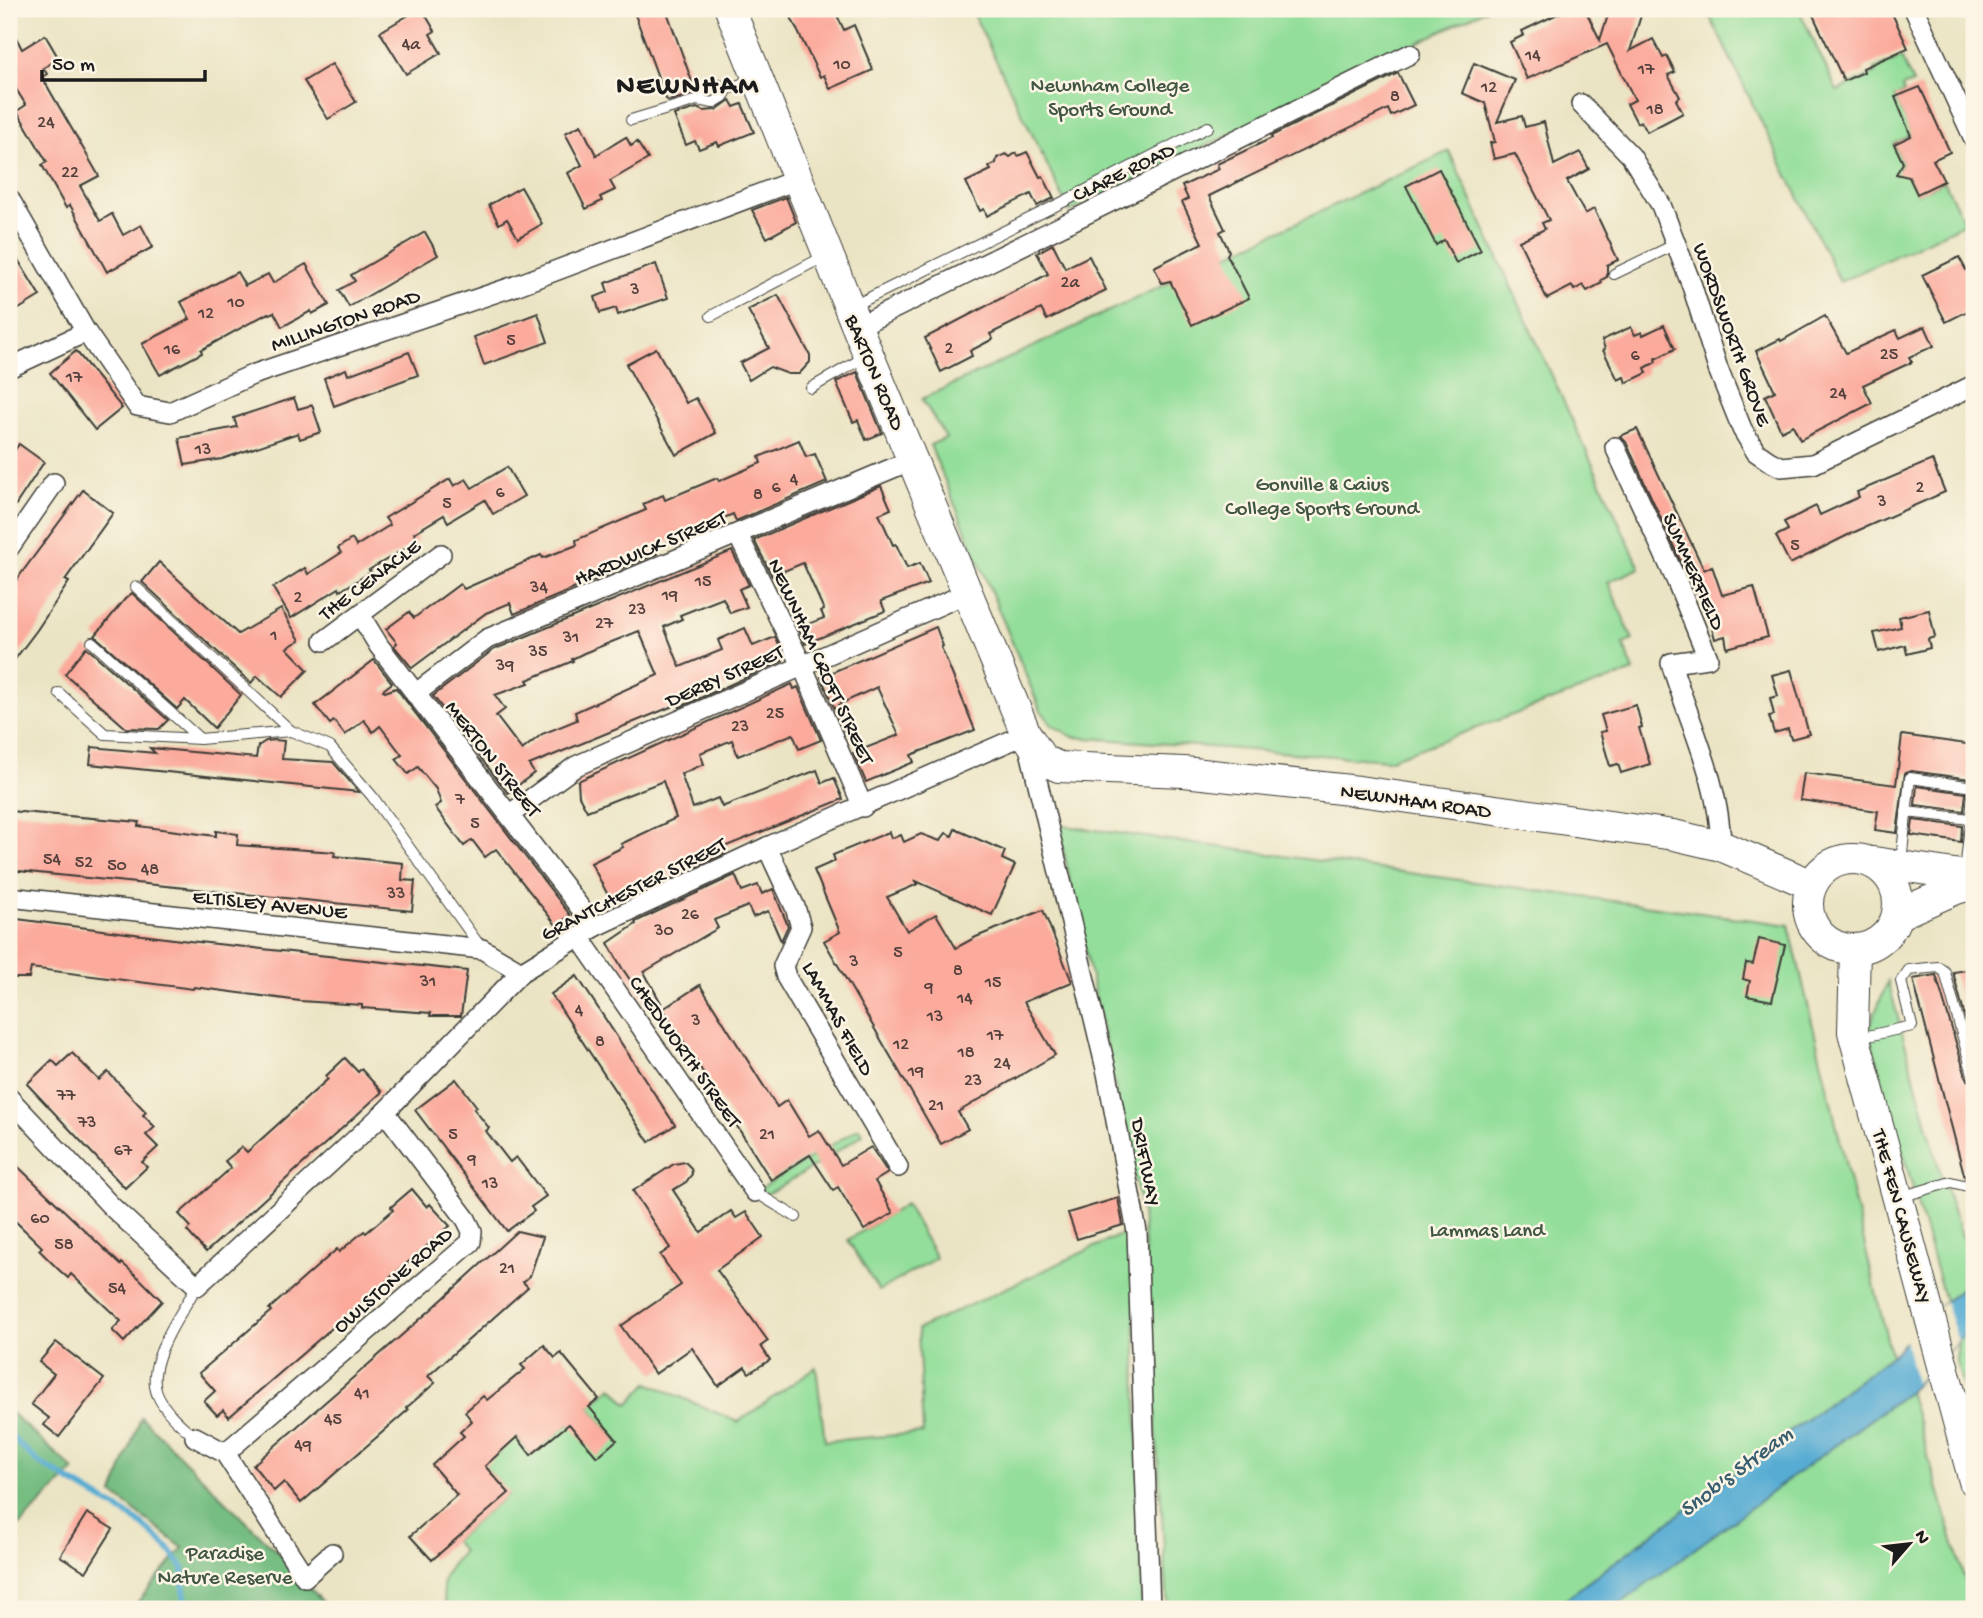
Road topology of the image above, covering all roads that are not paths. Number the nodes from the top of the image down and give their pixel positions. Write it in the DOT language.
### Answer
graph roads {
  1 [pos="730,9"];
  2 [pos="1914,9"];
  3 [pos="1410,54"];
  4 [pos="758,78"];
  5 [pos="728,89"];
  6 [pos="697,100"];
  7 [pos="1581,104"];
  8 [pos="631,120"];
  9 [pos="1209,127"];
  10 [pos="1974,139"];
  11 [pos="799,179"];
  12 [pos="9,198"];
  13 [pos="1676,244"];
  14 [pos="828,255"];
  15 [pos="1614,274"];
  16 [pos="711,316"];
  17 [pos="853,318"];
  18 [pos="86,332"];
  19 [pos="869,355"];
  20 [pos="9,368"];
  21 [pos="1974,385"];
  22 [pos="811,388"];
  23 [pos="1615,447"];
  24 [pos="912,460"];
  25 [pos="54,483"];
  26 [pos="738,535"];
  27 [pos="9,548"];
  28 [pos="441,554"];
  29 [pos="136,587"];
  30 [pos="967,593"];
  31 [pos="359,615"];
  32 [pos="324,641"];
  33 [pos="92,642"];
  34 [pos="802,665"];
  35 [pos="59,693"];
  36 [pos="415,694"];
  37 [pos="290,731"];
  38 [pos="1026,734"];
  39 [pos="200,739"];
  40 [pos="863,807"];
  41 [pos="1906,812"];
  42 [pos="509,815"];
  43 [pos="1971,819"];
  44 [pos="1721,846"];
  45 [pos="767,848"];
  46 [pos="1888,864"];
  47 [pos="1971,879"];
  48 [pos="1812,885"];
  49 [pos="9,897"];
  50 [pos="1897,915"];
  51 [pos="587,932"];
  52 [pos="482,949"];
  53 [pos="1855,949"];
  54 [pos="521,972"];
  55 [pos="1855,1039"];
  56 [pos="1974,1078"];
  57 [pos="9,1098"];
  58 [pos="385,1112"];
  59 [pos="898,1167"];
  60 [pos="1967,1186"];
  61 [pos="755,1192"];
  62 [pos="1907,1195"];
  63 [pos="796,1217"];
  64 [pos="198,1286"];
  65 [pos="195,1437"];
  66 [pos="225,1454"];
  67 [pos="1974,1481"];
  68 [pos="332,1553"];
  69 [pos="1150,1609"];
  1 -- 4 [label="main road, BARTON ROAD"];
  2 -- 10 [label="street"];
  3 -- 17 [label="street, CLARE ROAD"];
  4 -- 5 [label="lane"];
  4 -- 11 [label="main road, BARTON ROAD"];
  5 -- 6 [label="lane"];
  5 -- 6 [label="lane"];
  6 -- 8 [label="lane"];
  7 -- 13 [label="street, WORDSWORTH GROVE"];
  9 -- 17 [label="lane"];
  11 -- 14 [label="main road, BARTON ROAD"];
  11 -- 18 [label="street, MILLINGTON ROAD"];
  12 -- 18 [label="street, MILLINGTON ROAD"];
  13 -- 15 [label="lane"];
  13 -- 21 [label="street, WORDSWORTH GROVE"];
  14 -- 16 [label="lane"];
  14 -- 17 [label="main road, BARTON ROAD"];
  17 -- 19 [label="main road, BARTON ROAD"];
  18 -- 20 [label="street"];
  19 -- 22 [label="lane"];
  19 -- 24 [label="main road, BARTON ROAD"];
  23 -- 44 [label="street, SUMMERFIELD"];
  24 -- 26 [label="street, HARDWICK STREET"];
  24 -- 30 [label="main road, BARTON ROAD"];
  25 -- 27 [label="street"];
  26 -- 34 [label="street, NEWNHAM CROFT STREET"];
  26 -- 36 [label="street, HARDWICK STREET"];
  28 -- 31 [label="street, THE CENACLE"];
  29 -- 37 [label="lane"];
  30 -- 34 [label="street, DERBY STREET"];
  30 -- 38 [label="main road, BARTON ROAD"];
  31 -- 32 [label="street, THE CENACLE"];
  31 -- 36 [label="street, MERTON STREET"];
  33 -- 39 [label="lane"];
  34 -- 40 [label="street, NEWNHAM CROFT STREET"];
  34 -- 42 [label="street, DERBY STREET"];
  35 -- 39 [label="lane"];
  36 -- 42 [label="street, MERTON STREET"];
  37 -- 39 [label="lane"];
  37 -- 52 [label="lane"];
  38 -- 40 [label="street, GRANTCHESTER STREET"];
  38 -- 44 [label="main road, NEWNHAM ROAD"];
  38 -- 69 [label="street, DRIFTWAY"];
  40 -- 45 [label="street, GRANTCHESTER STREET"];
  41 -- 43 [label="lane"];
  41 -- 43 [label="lane"];
  41 -- 46 [label="lane"];
  42 -- 51 [label="street, MERTON STREET"];
  43 -- 47 [label="lane"];
  44 -- 48 [label="main road, NEWNHAM ROAD"];
  45 -- 51 [label="street, GRANTCHESTER STREET"];
  45 -- 59 [label="street, LAMMAS FIELD"];
  46 -- 47 [label="main road"];
  46 -- 48 [label="main road"];
  46 -- 50 [label="main road"];
  47 -- 50 [label="main road"];
  48 -- 53 [label="main road"];
  49 -- 52 [label="street, ELTISLEY AVENUE"];
  50 -- 53 [label="main road"];
  51 -- 54 [label="street, GRANTCHESTER STREET"];
  51 -- 61 [label="street, CHEDWORTH STREET"];
  52 -- 54 [label="street, ELTISLEY AVENUE"];
  53 -- 55 [label="main road, THE FEN CAUSEWAY"];
  54 -- 58 [label="street, GRANTCHESTER STREET"];
  55 -- 56 [label="lane"];
  55 -- 67 [label="main road, THE FEN CAUSEWAY"];
  57 -- 64 [label="street"];
  58 -- 64 [label="street, GRANTCHESTER STREET"];
  58 -- 66 [label="street, OWLSTONE ROAD"];
  60 -- 62 [label="lane"];
  61 -- 63 [label="lane"];
  64 -- 65 [label="lane"];
  65 -- 66 [label="street"];
  66 -- 68 [label="street"];
}
